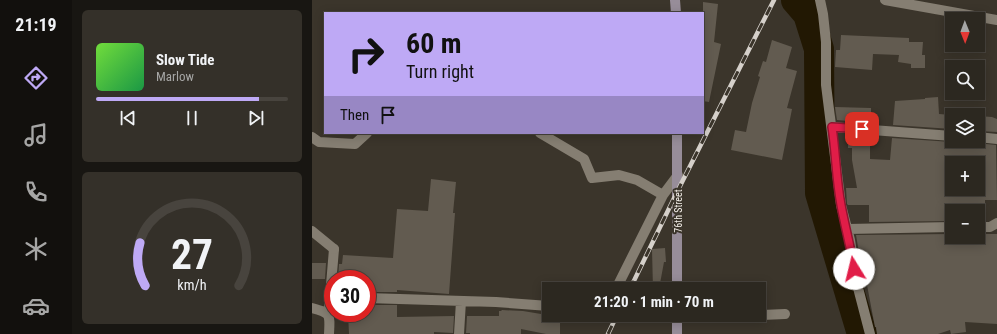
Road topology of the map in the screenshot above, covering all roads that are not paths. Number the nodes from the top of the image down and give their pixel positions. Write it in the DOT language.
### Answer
graph roads {
  1 [pos="676,0"];
  2 [pos="820,0"];
  3 [pos="885,0"];
  4 [pos="676,12"];
  5 [pos="997,20"];
  6 [pos="832,127"];
  7 [pos="366,134"];
  8 [pos="542,134"];
  9 [pos="677,134"];
  10 [pos="945,135"];
  11 [pos="312,136"];
  12 [pos="985,138"];
  13 [pos="997,139"];
  14 [pos="678,175"];
  15 [pos="663,194"];
  16 [pos="997,223"];
  17 [pos="945,227"];
  18 [pos="985,227"];
  19 [pos="847,229"];
  20 [pos="312,231"];
  21 [pos="332,270"];
  22 [pos="619,282"];
  23 [pos="677,282"];
  24 [pos="376,298"];
  25 [pos="461,300"];
  26 [pos="542,305"];
  27 [pos="312,308"];
  28 [pos="324,308"];
  29 [pos="785,314"];
  30 [pos="766,315"];
  31 [pos="330,322"];
  32 [pos="677,322"];
  33 [pos="329,334"];
  34 [pos="459,334"];
  35 [pos="677,334"];
  36 [pos="870,334"];
  1 -- 4 [label="street"];
  2 -- 6 [label="street"];
  3 -- 5 [label="street"];
  6 -- 10 [label="street"];
  6 -- 19 [label="street"];
  7 -- 11 [label="street"];
  8 -- 15 [label="street"];
  9 -- 14 [label="street, 76th Street"];
  12 -- 13 [label="street"];
  14 -- 15 [label="street"];
  14 -- 23 [label="street, 76th Street"];
  15 -- 22 [label="street"];
  16 -- 18 [label="street"];
  17 -- 19 [label="street"];
  19 -- 36 [label="street"];
  20 -- 21 [label="street"];
  24 -- 25 [label="street"];
  25 -- 26 [label="street"];
  25 -- 34 [label="street"];
  27 -- 28 [label="street"];
  29 -- 30 [label="street"];
  31 -- 33 [label="street"];
  32 -- 35 [label="street"];
}
